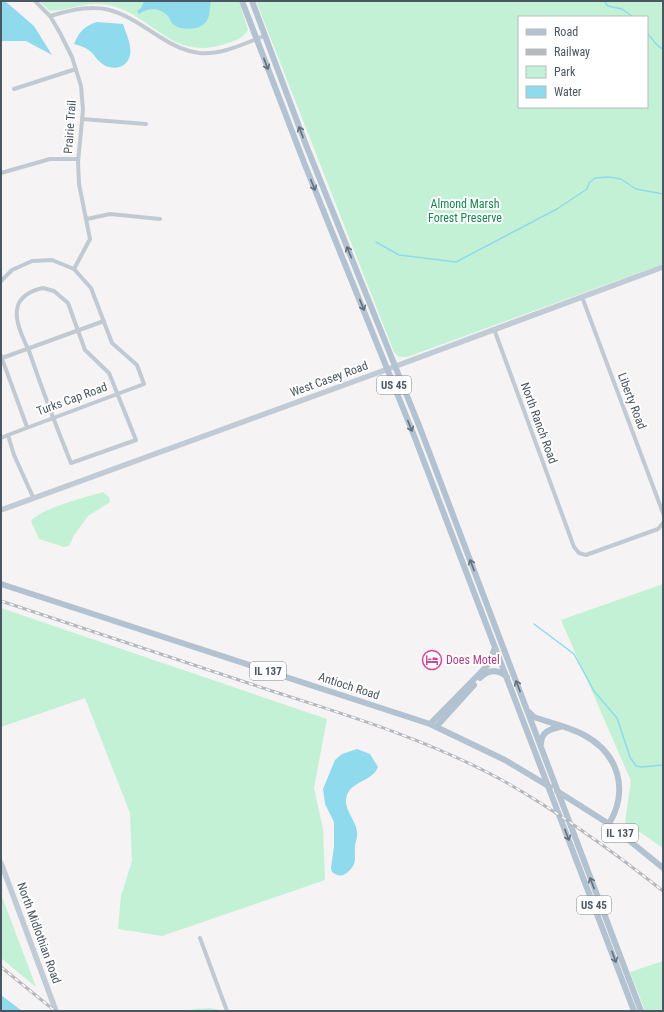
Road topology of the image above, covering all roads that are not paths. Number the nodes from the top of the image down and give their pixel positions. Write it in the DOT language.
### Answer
graph roads {
  1 [pos="35,1"];
  2 [pos="242,1"];
  3 [pos="252,1"];
  4 [pos="50,16"];
  5 [pos="264,36"];
  6 [pos="256,39"];
  7 [pos="76,69"];
  8 [pos="14,89"];
  9 [pos="82,119"];
  10 [pos="146,124"];
  11 [pos="78,159"];
  12 [pos="1,172"];
  13 [pos="87,219"];
  14 [pos="160,219"];
  15 [pos="663,267"];
  16 [pos="74,269"];
  17 [pos="1,281"];
  18 [pos="582,297"];
  19 [pos="104,321"];
  20 [pos="494,329"];
  21 [pos="78,330"];
  22 [pos="28,348"];
  23 [pos="1,357"];
  24 [pos="395,366"];
  25 [pos="388,369"];
  26 [pos="118,394"];
  27 [pos="53,417"];
  28 [pos="27,426"];
  29 [pos="8,435"];
  30 [pos="1,438"];
  31 [pos="33,497"];
  32 [pos="1,510"];
  33 [pos="663,513"];
  34 [pos="663,524"];
  35 [pos="1,584"];
  36 [pos="495,648"];
  37 [pos="507,678"];
  38 [pos="528,711"];
  39 [pos="433,726"];
  40 [pos="562,727"];
  41 [pos="541,748"];
  42 [pos="608,824"];
  43 [pos="1,863"];
  44 [pos="663,868"];
  45 [pos="200,938"];
  46 [pos="56,1011"];
  47 [pos="227,1011"];
  48 [pos="634,1011"];
  49 [pos="641,1011"];
  1 -- 4 [label="street, Prairie Trail"];
  2 -- 6 [label="main road, US 45"];
  3 -- 5 [label="main road, US 45"];
  4 -- 6 [label="street"];
  4 -- 7 [label="street, Prairie Trail"];
  5 -- 6 [label="street"];
  24 -- 5 [label="main road, US 45, one-way"];
  6 -- 25 [label="main road, US 45, one-way"];
  7 -- 8 [label="street"];
  7 -- 9 [label="street, Prairie Trail"];
  9 -- 10 [label="street"];
  9 -- 11 [label="street, Prairie Trail"];
  11 -- 12 [label="street"];
  11 -- 13 [label="street, Prairie Trail"];
  13 -- 14 [label="street"];
  13 -- 16 [label="street, Prairie Trail"];
  15 -- 18 [label="main road, West Casey Road"];
  16 -- 17 [label="street"];
  16 -- 19 [label="street"];
  18 -- 20 [label="main road, West Casey Road"];
  18 -- 33 [label="street, Liberty Road"];
  19 -- 21 [label="street"];
  19 -- 26 [label="street, Turks Cap Road"];
  20 -- 24 [label="main road, West Casey Road"];
  20 -- 34 [label="street, North Ranch Road"];
  21 -- 22 [label="street"];
  21 -- 22 [label="street"];
  21 -- 26 [label="street"];
  22 -- 23 [label="street"];
  22 -- 27 [label="street"];
  23 -- 28 [label="street"];
  24 -- 25 [label="main road, West Casey Road"];
  38 -- 24 [label="main road, US 45, one-way"];
  25 -- 31 [label="main road, West Casey Road"];
  25 -- 36 [label="main road, US 45, one-way"];
  26 -- 27 [label="street, Turks Cap Road"];
  26 -- 27 [label="street"];
  27 -- 28 [label="street, Turks Cap Road"];
  28 -- 29 [label="street, Turks Cap Road"];
  29 -- 30 [label="street, Turks Cap Road"];
  29 -- 31 [label="street"];
  31 -- 32 [label="main road, West Casey Road"];
  35 -- 39 [label="main road, Antioch Road / IL 137"];
  36 -- 37 [label="main road, US 45"];
  36 -- 39 [label="main road"];
  37 -- 39 [label="main road"];
  37 -- 48 [label="main road, US 45, one-way"];
  38 -- 40 [label="main road"];
  38 -- 41 [label="main road, US 45"];
  39 -- 42 [label="main road, Antioch Road / IL 137"];
  40 -- 41 [label="main road"];
  40 -- 42 [label="main road"];
  49 -- 41 [label="main road, US 45, one-way"];
  42 -- 44 [label="main road, Antioch Road / IL 137"];
  43 -- 46 [label="main road, North Midlothian Road"];
  45 -- 47 [label="street"];
}
